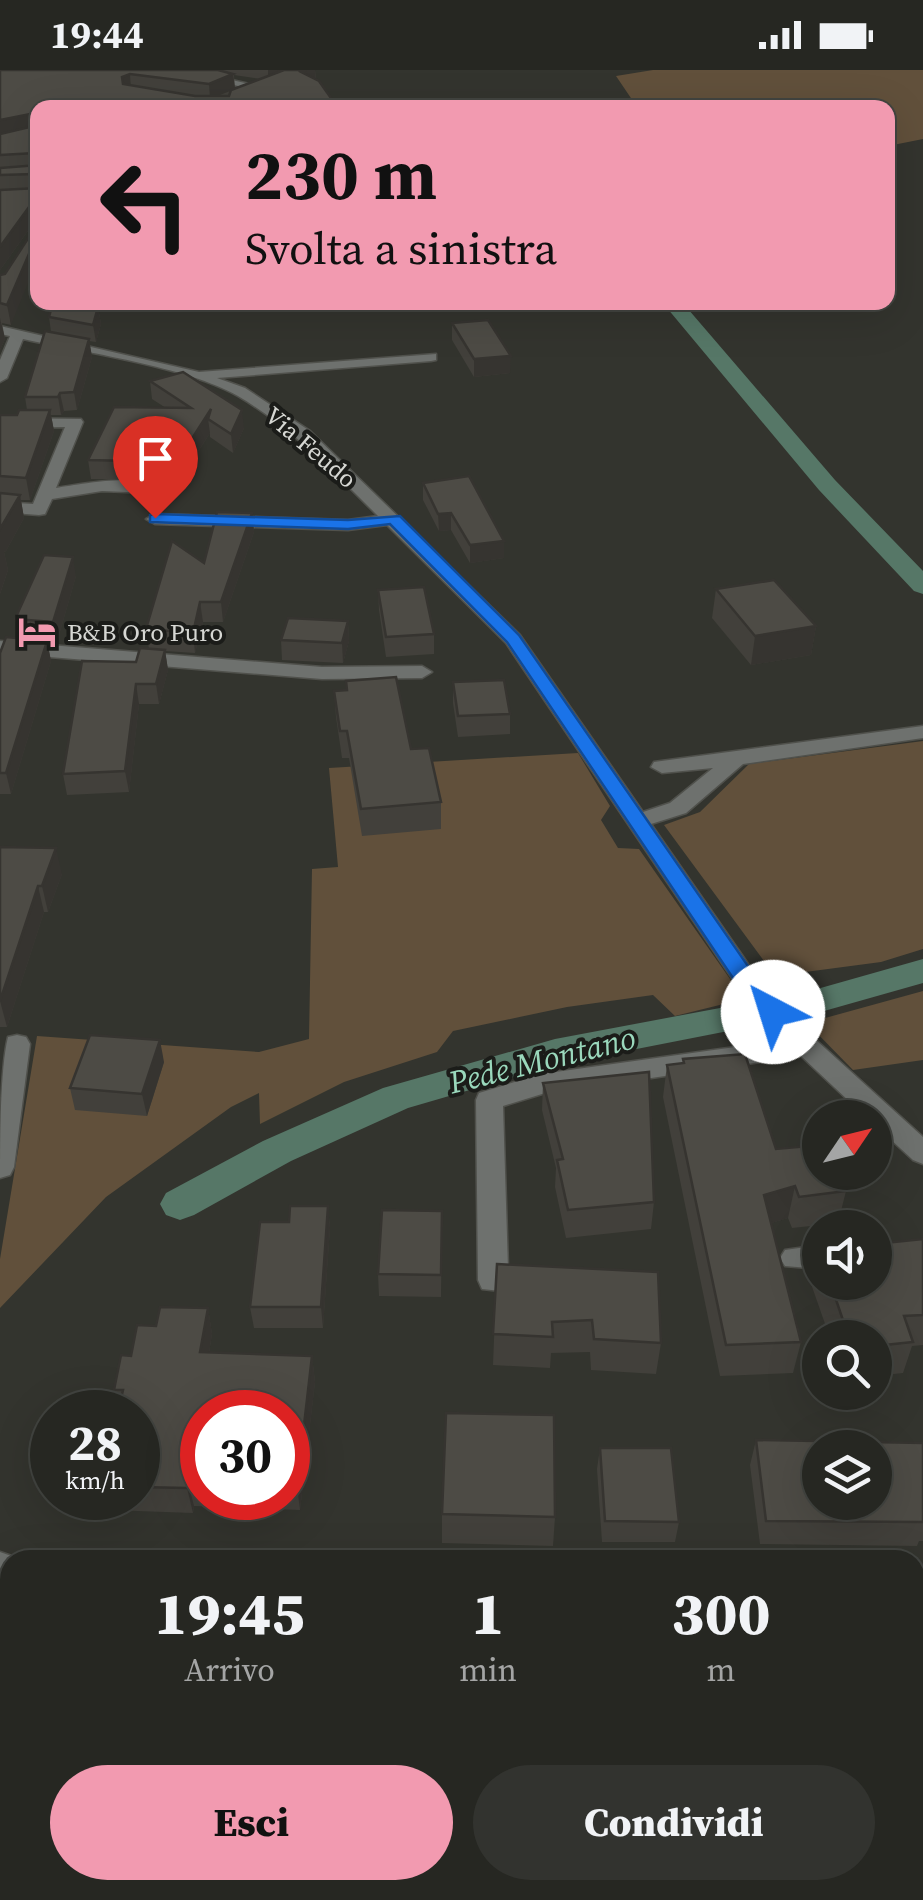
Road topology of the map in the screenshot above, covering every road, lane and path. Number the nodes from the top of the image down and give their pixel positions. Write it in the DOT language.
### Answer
graph roads {
  1 [pos="174,70"];
  2 [pos="274,86"];
  3 [pos="258,87"];
  4 [pos="227,100"];
  5 [pos="9,332"];
  6 [pos="431,357"];
  7 [pos="194,376"];
  8 [pos="0,378"];
  9 [pos="0,423"];
  10 [pos="151,488"];
  11 [pos="47,494"];
  12 [pos="0,507"];
  13 [pos="155,518"];
  14 [pos="394,519"];
  15 [pos="0,647"];
  16 [pos="422,672"];
  17 [pos="923,732"];
  18 [pos="737,759"];
  19 [pos="662,767"];
  20 [pos="638,821"];
  21 [pos="801,1041"];
  22 [pos="17,1044"];
  23 [pos="923,1153"];
  24 [pos="0,1167"];
  25 [pos="550,1283"];
  1 -- 3 [label="street"];
  2 -- 3 [label="street"];
  3 -- 4 [label="street"];
  5 -- 7 [label="street, Via Feudo"];
  5 -- 8 [label="street"];
  6 -- 7 [label="street"];
  7 -- 14 [label="street, Via Feudo"];
  9 -- 11 [label="street"];
  10 -- 11 [label="street"];
  11 -- 12 [label="street"];
  13 -- 14 [label="street"];
  14 -- 20 [label="street, Via Feudo"];
  15 -- 16 [label="street"];
  17 -- 18 [label="street"];
  18 -- 19 [label="street"];
  18 -- 20 [label="street"];
  20 -- 21 [label="street, Via Feudo"];
  21 -- 23 [label="street, Via Feudo"];
  21 -- 25 [label="street"];
  22 -- 24 [label="street"];
}
